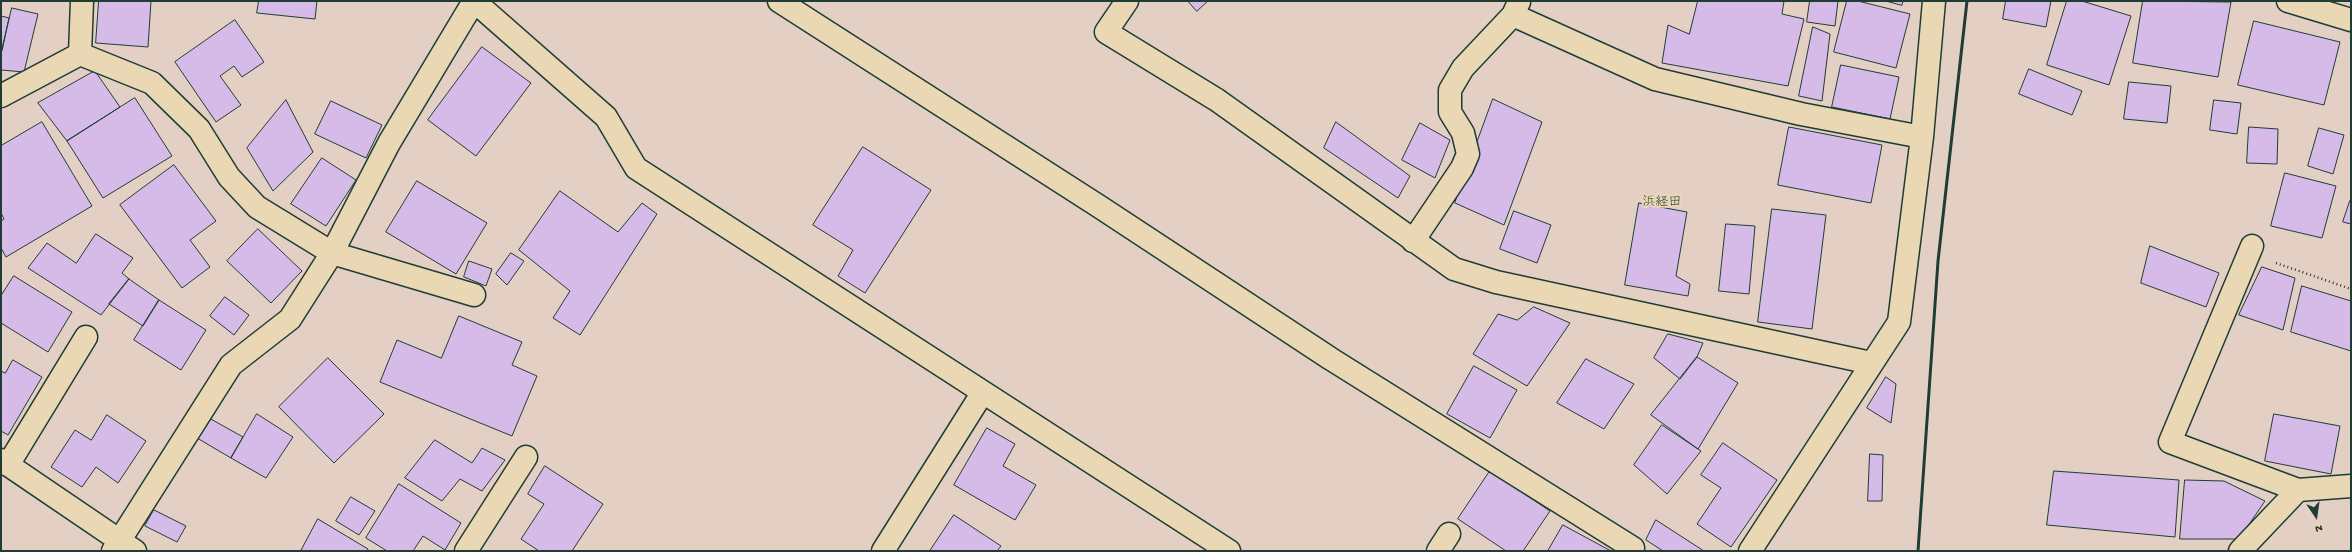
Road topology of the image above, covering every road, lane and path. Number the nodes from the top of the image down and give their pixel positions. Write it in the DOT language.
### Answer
graph roads {
  1 [pos="82,1"];
  2 [pos="474,1"];
  3 [pos="778,1"];
  4 [pos="1127,1"];
  5 [pos="1934,1"];
  6 [pos="2288,1"];
  7 [pos="1516,8"];
  8 [pos="2351,20"];
  9 [pos="80,54"];
  10 [pos="1,96"];
  11 [pos="1922,137"];
  12 [pos="1413,241"];
  13 [pos="2250,250"];
  14 [pos="332,253"];
  15 [pos="2351,289"];
  16 [pos="474,295"];
  17 [pos="86,337"];
  18 [pos="1871,363"];
  19 [pos="983,392"];
  20 [pos="526,457"];
  21 [pos="4,462"];
  22 [pos="2351,486"];
  23 [pos="2298,490"];
  24 [pos="123,548"];
  25 [pos="1634,550"];
  26 [pos="466,551"];
  27 [pos="883,551"];
  28 [pos="1229,551"];
  29 [pos="1750,551"];
  30 [pos="2240,551"];
  1 -- 9 [label="street"];
  2 -- 14 [label="street"];
  2 -- 19 [label="street"];
  3 -- 25 [label="street"];
  4 -- 12 [label="street"];
  5 -- 11 [label="street"];
  6 -- 8 [label="street"];
  7 -- 11 [label="street"];
  7 -- 12 [label="street"];
  9 -- 10 [label="street"];
  9 -- 14 [label="street"];
  11 -- 18 [label="street"];
  12 -- 18 [label="street"];
  13 -- 15 [label="path"];
  13 -- 23 [label="street"];
  14 -- 16 [label="street"];
  14 -- 24 [label="street"];
  17 -- 21 [label="street"];
  18 -- 29 [label="street"];
  19 -- 27 [label="street"];
  19 -- 28 [label="street"];
  20 -- 26 [label="street"];
  21 -- 24 [label="street"];
  22 -- 23 [label="street"];
  23 -- 30 [label="street"];
}
